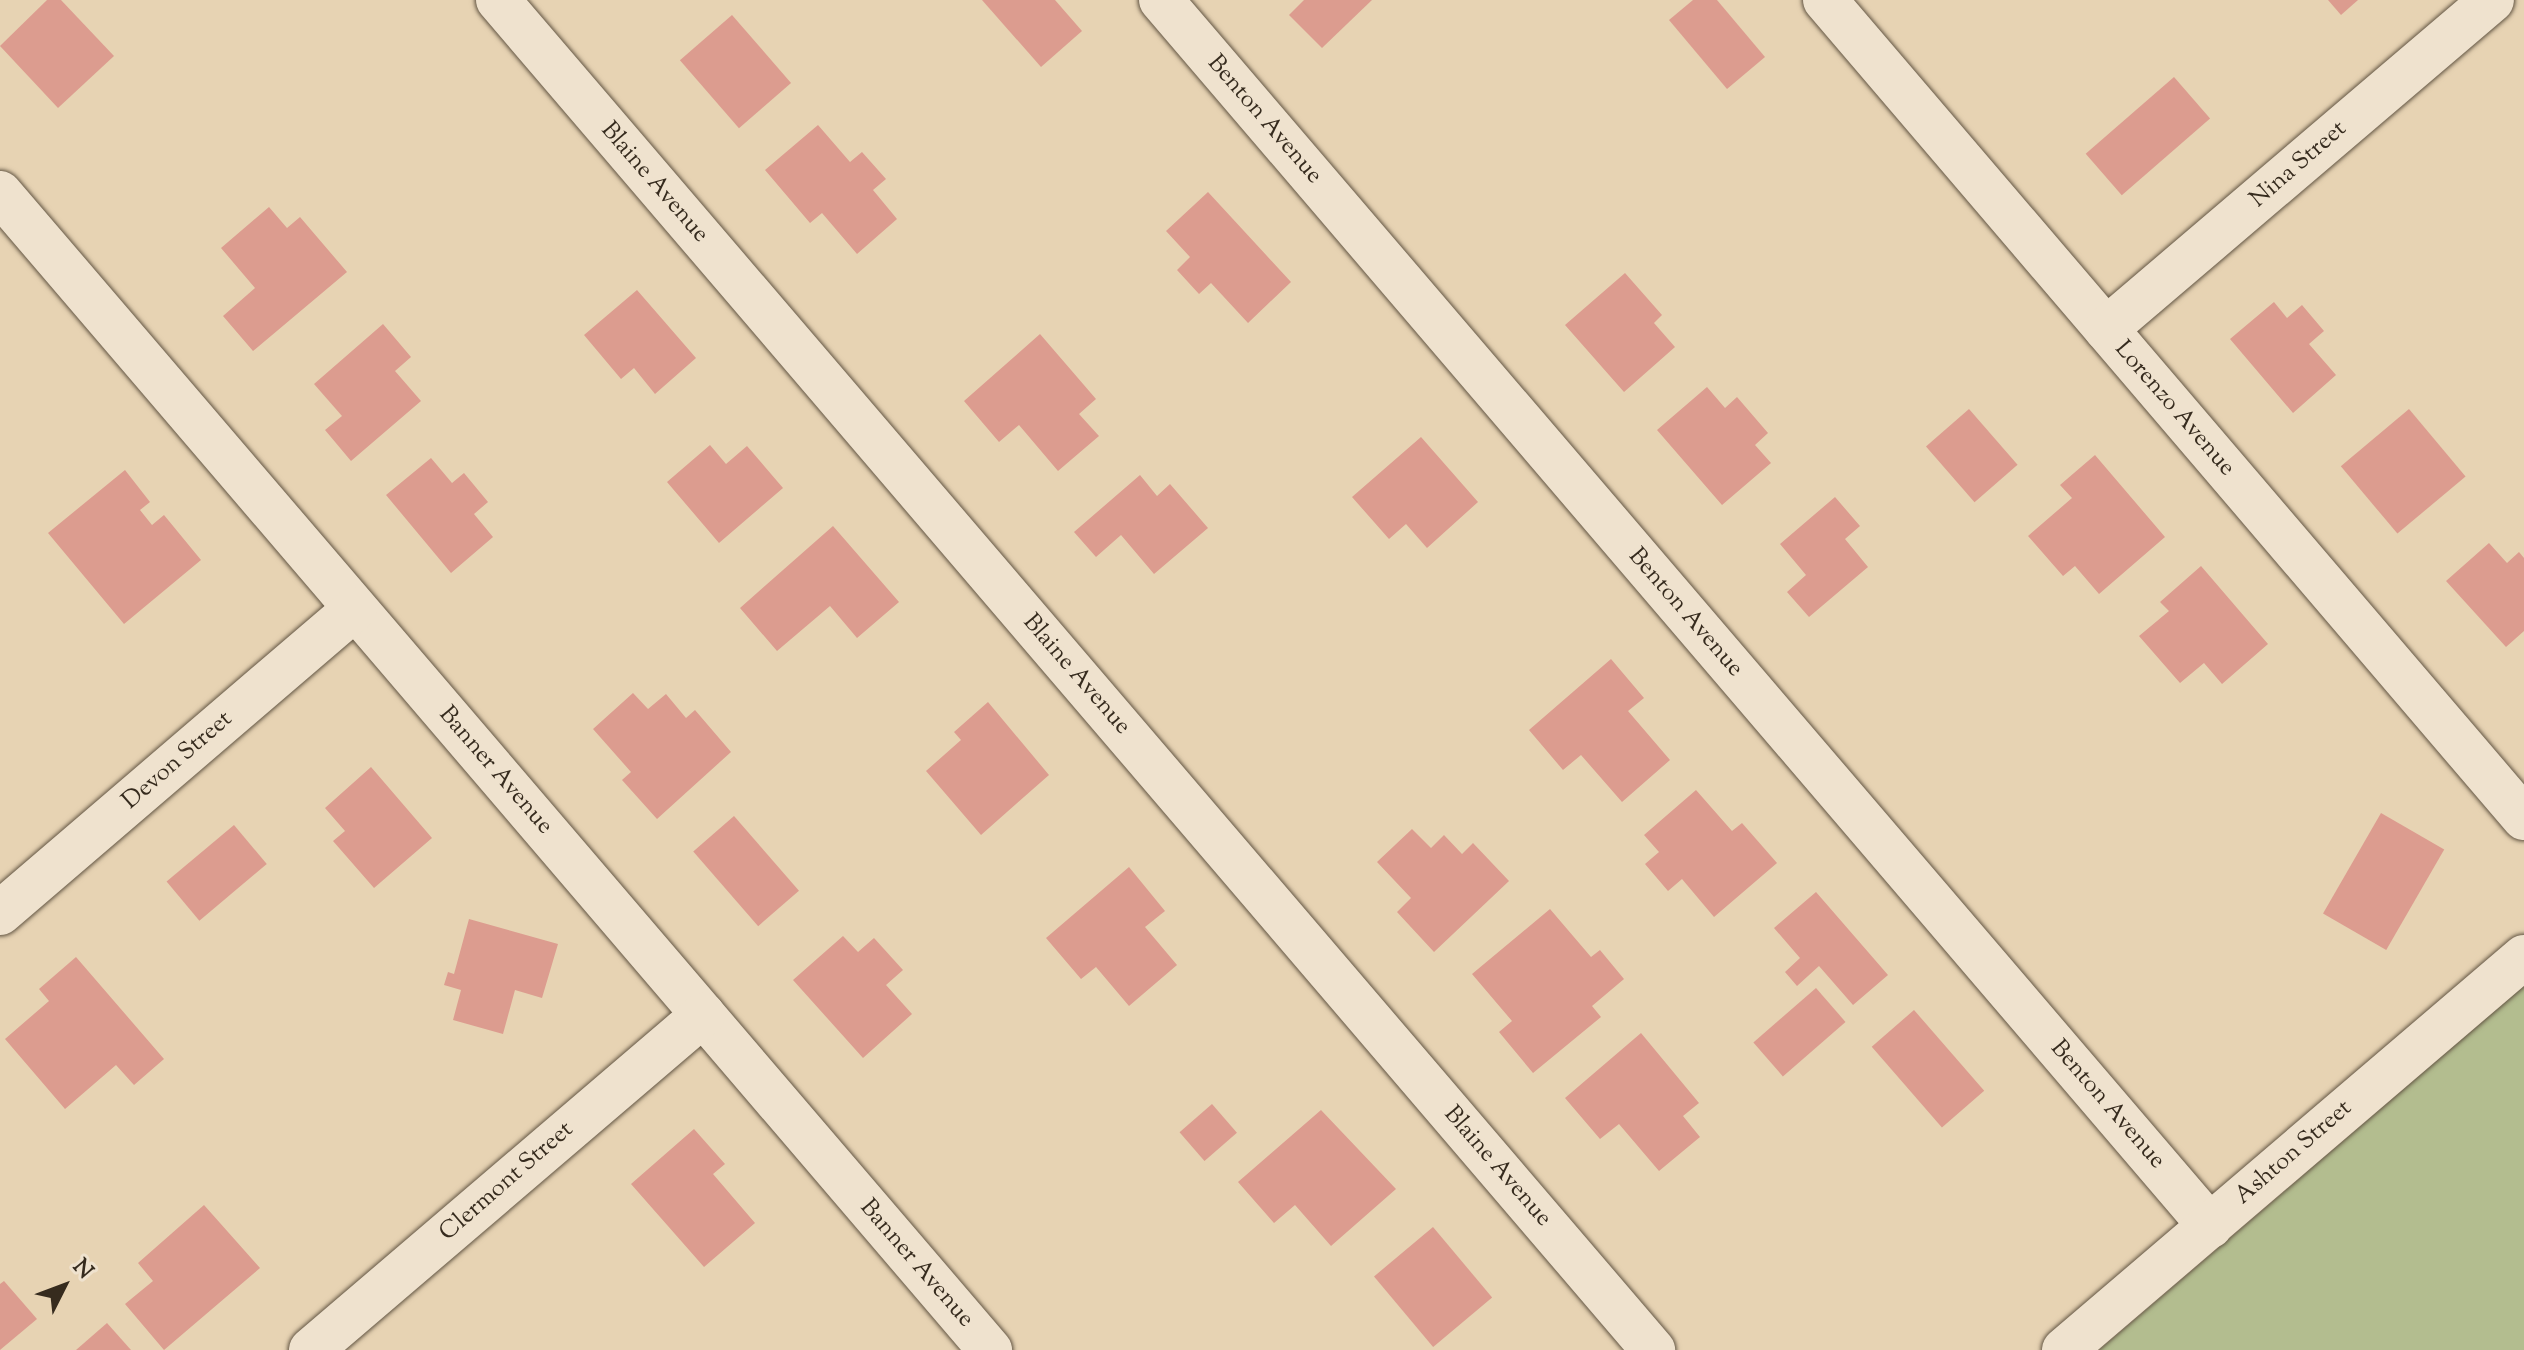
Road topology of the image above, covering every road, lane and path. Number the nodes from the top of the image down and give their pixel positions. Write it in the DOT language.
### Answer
graph roads {
  1 [pos="498,0"];
  2 [pos="1161,0"];
  3 [pos="1825,0"];
  4 [pos="2492,0"];
  5 [pos="3,202"];
  6 [pos="2106,329"];
  7 [pos="355,609"];
  8 [pos="2524,818"];
  9 [pos="0,913"];
  10 [pos="2524,957"];
  11 [pos="703,1015"];
  12 [pos="2210,1226"];
  13 [pos="311,1350"];
  14 [pos="990,1350"];
  15 [pos="1653,1350"];
  16 [pos="2064,1350"];
  1 -- 15 [label="street, Blaine Avenue"];
  2 -- 12 [label="street, Benton Avenue"];
  3 -- 6 [label="street, Lorenzo Avenue"];
  4 -- 6 [label="street, Nina Street"];
  5 -- 7 [label="street, Banner Avenue"];
  6 -- 8 [label="street, Lorenzo Avenue"];
  7 -- 9 [label="street, Devon Street"];
  7 -- 11 [label="street, Banner Avenue"];
  10 -- 12 [label="street, Ashton Street"];
  11 -- 13 [label="street, Clermont Street"];
  11 -- 14 [label="street, Banner Avenue"];
  12 -- 16 [label="street, Ashton Street"];
}
